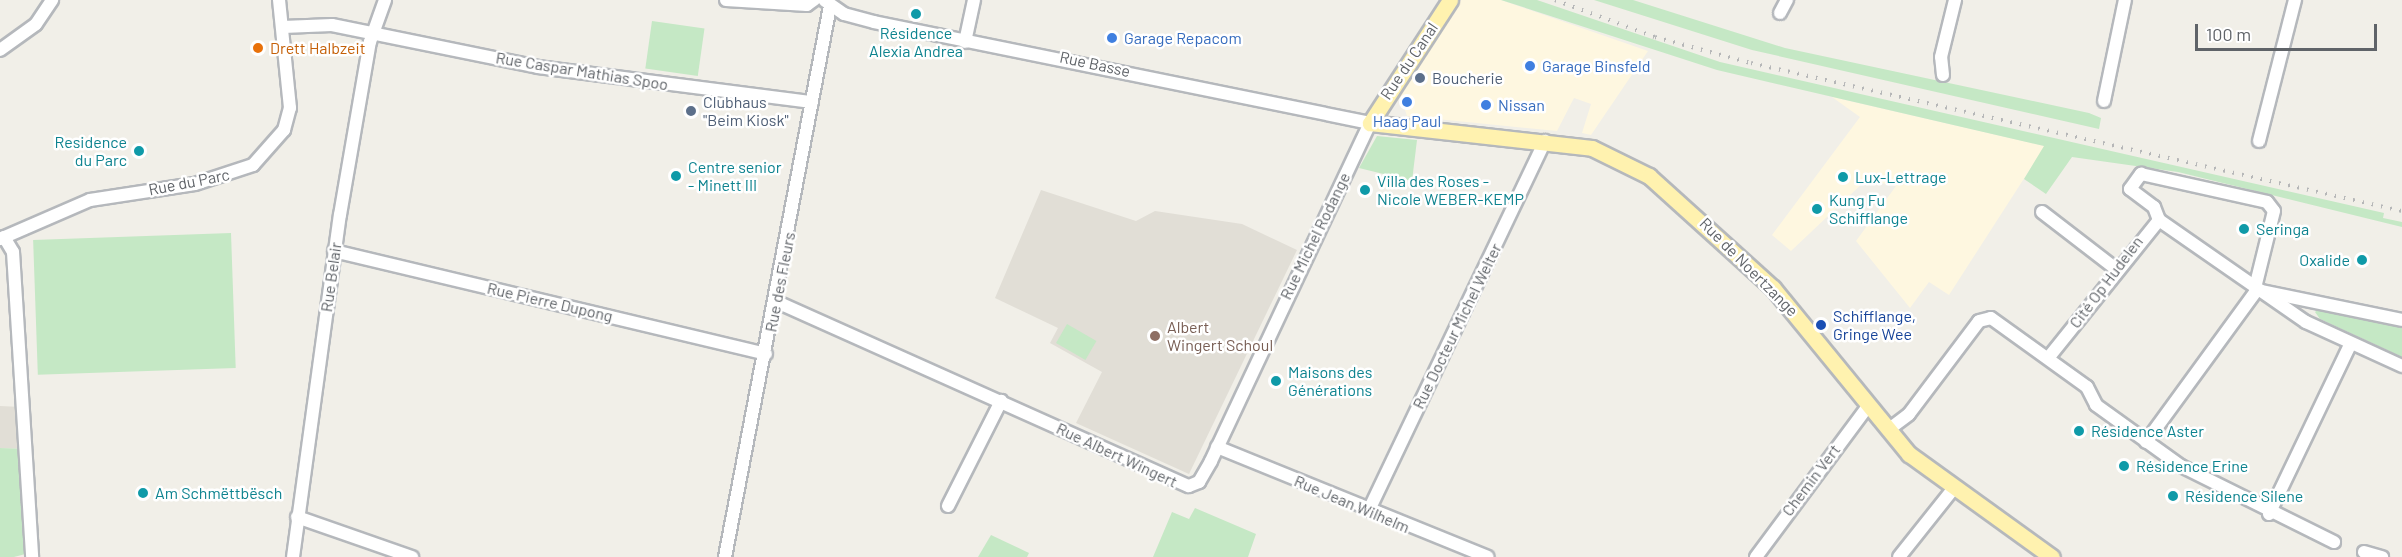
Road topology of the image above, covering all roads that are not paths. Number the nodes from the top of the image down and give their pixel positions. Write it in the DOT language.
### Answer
graph roads {
  1 [pos="279,0"];
  2 [pos="385,0"];
  3 [pos="726,0"];
  4 [pos="814,0"];
  5 [pos="974,0"];
  6 [pos="1450,0"];
  7 [pos="1787,0"];
  8 [pos="1955,0"];
  9 [pos="2125,0"];
  10 [pos="2295,0"];
  11 [pos="827,3"];
  12 [pos="49,4"];
  13 [pos="1780,13"];
  14 [pos="283,27"];
  15 [pos="373,32"];
  16 [pos="965,42"];
  17 [pos="0,50"];
  18 [pos="1943,75"];
  19 [pos="2104,101"];
  20 [pos="812,102"];
  21 [pos="1370,123"];
  22 [pos="1545,141"];
  23 [pos="2259,141"];
  24 [pos="2042,212"];
  25 [pos="2158,220"];
  26 [pos="2,238"];
  27 [pos="334,251"];
  28 [pos="2116,268"];
  29 [pos="2256,289"];
  30 [pos="2314,299"];
  31 [pos="777,302"];
  32 [pos="2402,320"];
  33 [pos="2306,322"];
  34 [pos="2349,345"];
  35 [pos="766,354"];
  36 [pos="2049,357"];
  37 [pos="2402,366"];
  38 [pos="1001,401"];
  39 [pos="1869,405"];
  40 [pos="1888,430"];
  41 [pos="2146,442"];
  42 [pos="1217,447"];
  43 [pos="1953,489"];
  44 [pos="948,506"];
  45 [pos="1369,510"];
  46 [pos="2269,514"];
  47 [pos="297,517"];
  48 [pos="2334,542"];
  49 [pos="2364,552"];
  50 [pos="32,557"];
  51 [pos="292,557"];
  52 [pos="412,557"];
  53 [pos="725,557"];
  54 [pos="1488,557"];
  55 [pos="1756,557"];
  56 [pos="1899,557"];
  57 [pos="2052,557"];
  58 [pos="2382,557"];
  1 -- 14 [label="street, Rue du Parc"];
  2 -- 15 [label="street, Rue Belair"];
  3 -- 4 [label="street"];
  5 -- 16 [label="street"];
  6 -- 21 [label="main road, Rue du Canal"];
  7 -- 13 [label="street"];
  8 -- 18 [label="street"];
  9 -- 19 [label="street"];
  10 -- 23 [label="street"];
  11 -- 16 [label="street, Rue Basse"];
  11 -- 20 [label="street, Rue des Fleurs"];
  12 -- 17 [label="street"];
  14 -- 15 [label="street, Rue Caspar Mathias Spoo"];
  14 -- 26 [label="street, Rue du Parc"];
  15 -- 20 [label="street, Rue Caspar Mathias Spoo"];
  15 -- 27 [label="street, Rue Belair"];
  16 -- 21 [label="street, Rue Basse"];
  20 -- 31 [label="street, Rue des Fleurs"];
  21 -- 22 [label="main road, Rue de Noertzange"];
  21 -- 42 [label="street, Rue Michel Rodange"];
  22 -- 39 [label="main road, Rue de Noertzange"];
  22 -- 45 [label="street, Rue Docteur Michel Welter"];
  24 -- 28 [label="street"];
  25 -- 28 [label="street, Cité Op Hudelen"];
  25 -- 29 [label="street"];
  25 -- 29 [label="street"];
  26 -- 50 [label="street"];
  27 -- 35 [label="street, Rue Pierre Dupong"];
  27 -- 47 [label="street, Rue Belair"];
  28 -- 36 [label="street, Cité Op Hudelen"];
  29 -- 30 [label="street"];
  29 -- 33 [label="street"];
  29 -- 41 [label="street"];
  30 -- 32 [label="street"];
  30 -- 33 [label="street"];
  31 -- 35 [label="street, Rue des Fleurs"];
  31 -- 38 [label="street, Rue Albert Wingert"];
  33 -- 34 [label="street"];
  34 -- 37 [label="street"];
  34 -- 46 [label="street"];
  35 -- 53 [label="street, Rue des Fleurs"];
  36 -- 40 [label="street"];
  36 -- 41 [label="street"];
  38 -- 42 [label="street, Rue Albert Wingert"];
  38 -- 44 [label="street"];
  39 -- 40 [label="main road, Rue de Noertzange"];
  39 -- 55 [label="street, Chemin Vert"];
  40 -- 43 [label="main road, Rue de Noertzange"];
  41 -- 46 [label="street"];
  42 -- 45 [label="street, Rue Jean Wilhelm"];
  43 -- 56 [label="street"];
  43 -- 57 [label="main road, Rue de Noertzange"];
  45 -- 54 [label="street, Rue Jean Wilhelm"];
  46 -- 48 [label="street"];
  47 -- 51 [label="street, Rue Belair"];
  47 -- 52 [label="street"];
  49 -- 58 [label="street"];
}
